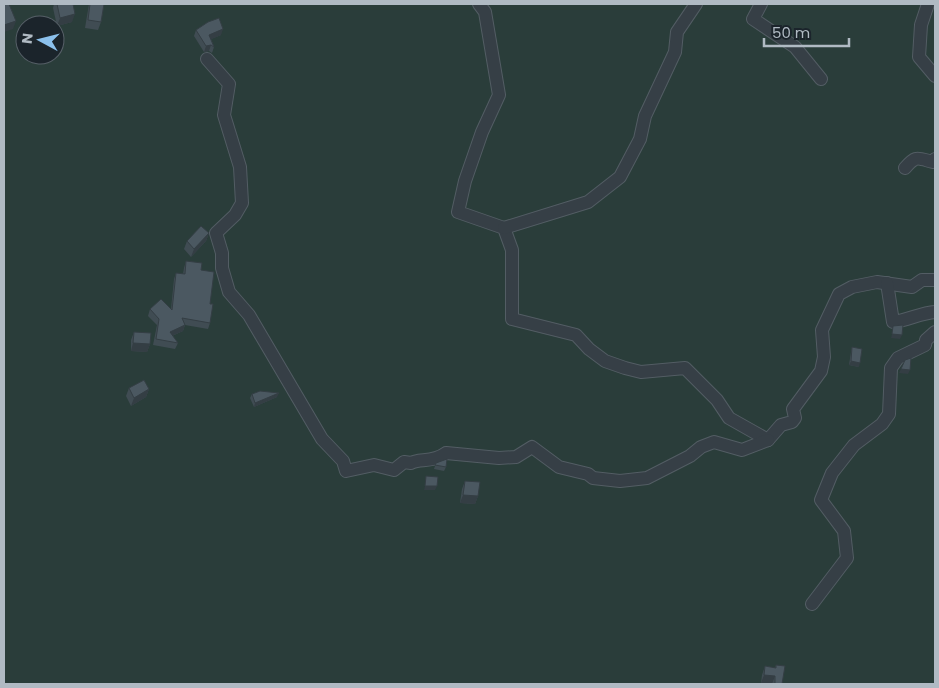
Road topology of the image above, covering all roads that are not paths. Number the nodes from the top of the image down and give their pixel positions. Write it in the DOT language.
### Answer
graph roads {
  1 [pos="479,4"];
  2 [pos="696,4"];
  3 [pos="761,4"];
  4 [pos="928,4"];
  5 [pos="207,60"];
  6 [pos="935,76"];
  7 [pos="821,78"];
  8 [pos="935,159"];
  9 [pos="905,168"];
  10 [pos="504,228"];
  11 [pos="935,280"];
  12 [pos="887,284"];
  13 [pos="935,312"];
  14 [pos="935,332"];
  15 [pos="768,440"];
  16 [pos="812,604"];
  1 -- 10 [label="street"];
  2 -- 10 [label="street"];
  3 -- 7 [label="street"];
  4 -- 6 [label="street"];
  5 -- 15 [label="street"];
  8 -- 9 [label="street"];
  10 -- 15 [label="street"];
  11 -- 12 [label="street"];
  12 -- 13 [label="street"];
  12 -- 15 [label="street"];
  14 -- 16 [label="street"];
}
